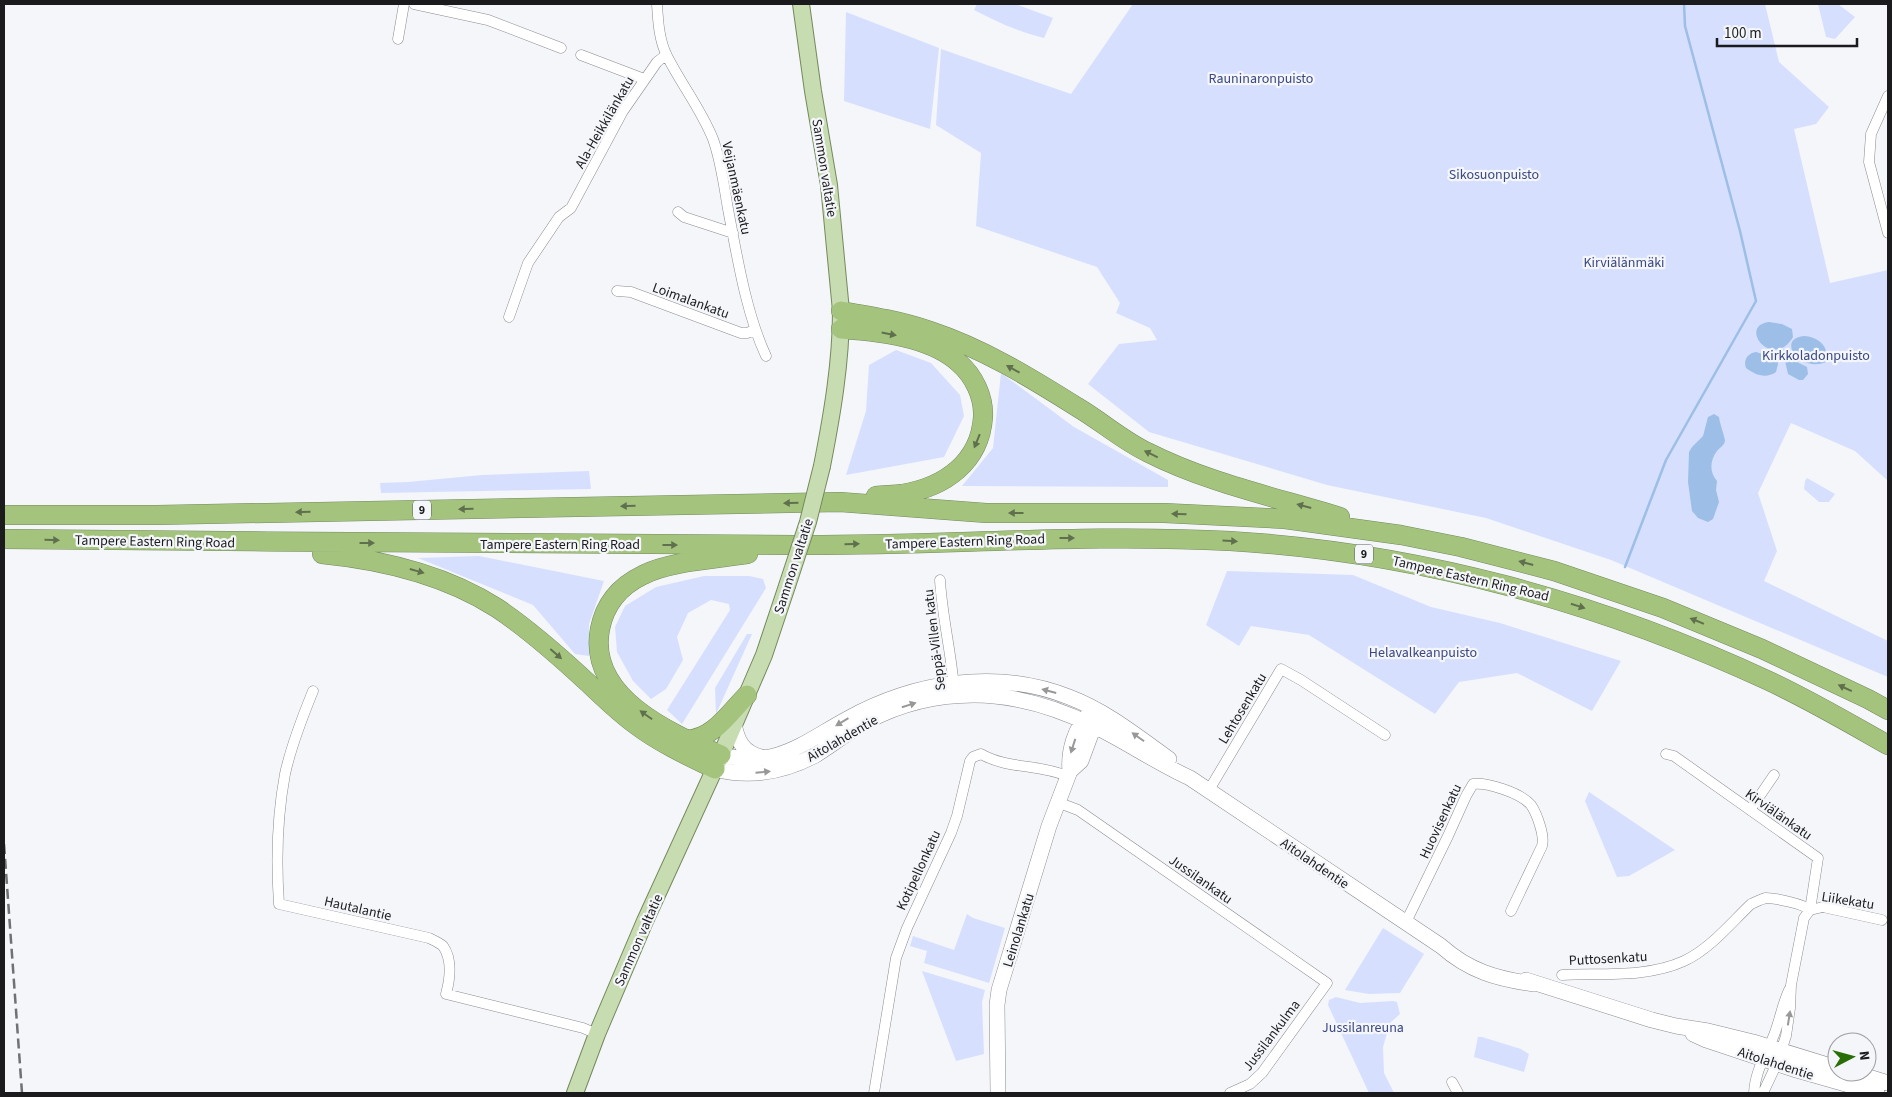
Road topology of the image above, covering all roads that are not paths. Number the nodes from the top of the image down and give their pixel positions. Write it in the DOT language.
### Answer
graph roads {
  1 [pos="404,4"];
  2 [pos="414,4"];
  3 [pos="657,4"];
  4 [pos="801,4"];
  5 [pos="398,39"];
  6 [pos="561,48"];
  7 [pos="581,55"];
  8 [pos="666,55"];
  9 [pos="644,79"];
  10 [pos="1888,96"];
  11 [pos="678,212"];
  12 [pos="733,233"];
  13 [pos="1888,233"];
  14 [pos="617,291"];
  15 [pos="509,317"];
  16 [pos="841,320"];
  17 [pos="755,330"];
  18 [pos="766,356"];
  19 [pos="840,502"];
  20 [pos="4,515"];
  21 [pos="1401,535"];
  22 [pos="4,539"];
  23 [pos="249,542"];
  24 [pos="803,545"];
  25 [pos="940,580"];
  26 [pos="954,690"];
  27 [pos="313,691"];
  28 [pos="747,694"];
  29 [pos="1094,709"];
  30 [pos="1888,710"];
  31 [pos="734,723"];
  32 [pos="1088,723"];
  33 [pos="1385,736"];
  34 [pos="687,740"];
  35 [pos="1888,745"];
  36 [pos="1666,754"];
  37 [pos="765,758"];
  38 [pos="718,762"];
  39 [pos="1068,774"];
  40 [pos="1774,775"];
  41 [pos="1190,778"];
  42 [pos="1209,790"];
  43 [pos="1057,802"];
  44 [pos="1750,810"];
  45 [pos="1810,910"];
  46 [pos="1511,911"];
  47 [pos="1882,920"];
  48 [pos="1406,924"];
  49 [pos="1562,975"];
  50 [pos="1326,983"];
  51 [pos="596,1034"];
  52 [pos="1772,1055"];
  53 [pos="1827,1066"];
  54 [pos="1452,1082"];
  55 [pos="575,1093"];
  56 [pos="874,1093"];
  57 [pos="998,1093"];
  58 [pos="1230,1093"];
  59 [pos="1458,1093"];
  60 [pos="1754,1093"];
  61 [pos="1763,1093"];
  62 [pos="1877,1093"];
  1 -- 5 [label="street"];
  2 -- 6 [label="street"];
  3 -- 8 [label="street, Veijanmäenkatu"];
  4 -- 16 [label="main road, Sammon valtatie"];
  7 -- 9 [label="street"];
  8 -- 9 [label="street, Ala-Heikkilänkatu"];
  8 -- 12 [label="street, Veijanmäenkatu"];
  9 -- 15 [label="street, Ala-Heikkilänkatu"];
  10 -- 13 [label="street"];
  11 -- 12 [label="street"];
  12 -- 17 [label="street, Veijanmäenkatu"];
  14 -- 17 [label="street, Loimalankatu"];
  16 -- 19 [label="highway, one-way"];
  21 -- 16 [label="highway, one-way"];
  16 -- 28 [label="main road, Sammon valtatie, bridge"];
  17 -- 18 [label="street, Veijanmäenkatu"];
  19 -- 20 [label="highway, Tampere Eastern Ring Road / 9, one-way"];
  21 -- 19 [label="highway, Tampere Eastern Ring Road / 9, one-way"];
  30 -- 21 [label="highway, Tampere Eastern Ring Road / 9, one-way"];
  22 -- 23 [label="highway, Tampere Eastern Ring Road / 9, one-way"];
  23 -- 24 [label="highway, Tampere Eastern Ring Road / 9, one-way"];
  23 -- 38 [label="highway, one-way"];
  34 -- 24 [label="highway, one-way"];
  24 -- 35 [label="highway, Tampere Eastern Ring Road / 9, one-way"];
  25 -- 26 [label="street, Seppä-Villen katu"];
  29 -- 26 [label="main road, Aitolahdentie, one-way"];
  26 -- 32 [label="main road, Aitolahdentie"];
  26 -- 37 [label="main road, Aitolahdentie, one-way"];
  38 -- 26 [label="main road, Aitolahdentie, one-way"];
  27 -- 51 [label="street, Hautalantie"];
  28 -- 31 [label="main road, Sammon valtatie"];
  28 -- 34 [label="highway"];
  29 -- 32 [label="main road, Leinolankatu"];
  41 -- 29 [label="main road, Aitolahdentie, one-way"];
  31 -- 37 [label="main road"];
  31 -- 38 [label="main road, Sammon valtatie"];
  32 -- 39 [label="main road, Leinolankatu"];
  32 -- 41 [label="main road, Aitolahdentie"];
  33 -- 42 [label="street, Lehtosenkatu"];
  34 -- 38 [label="highway"];
  36 -- 44 [label="street, Kirviälänkatu"];
  37 -- 38 [label="main road, Aitolahdentie"];
  38 -- 51 [label="main road, Sammon valtatie"];
  39 -- 43 [label="main road, Leinolankatu"];
  39 -- 56 [label="street, Kotipellonkatu"];
  40 -- 44 [label="street"];
  41 -- 42 [label="main road, Aitolahdentie"];
  42 -- 48 [label="main road, Aitolahdentie"];
  43 -- 50 [label="street, Jussilankatu"];
  43 -- 57 [label="main road, Leinolankatu"];
  44 -- 45 [label="street, Kirviälänkatu"];
  45 -- 47 [label="street, Liikekatu"];
  45 -- 49 [label="street, Puttosenkatu"];
  45 -- 52 [label="street, Kirviälänkatu"];
  46 -- 48 [label="street, Huovisenkatu"];
  48 -- 52 [label="main road, Aitolahdentie"];
  50 -- 58 [label="street, Jussilankulma"];
  51 -- 55 [label="main road, Sammon valtatie"];
  52 -- 53 [label="main road, Aitolahdentie"];
  52 -- 60 [label="street"];
  52 -- 61 [label="street"];
  52 -- 62 [label="main road, Aitolahdentie"];
  54 -- 59 [label="street"];
}
